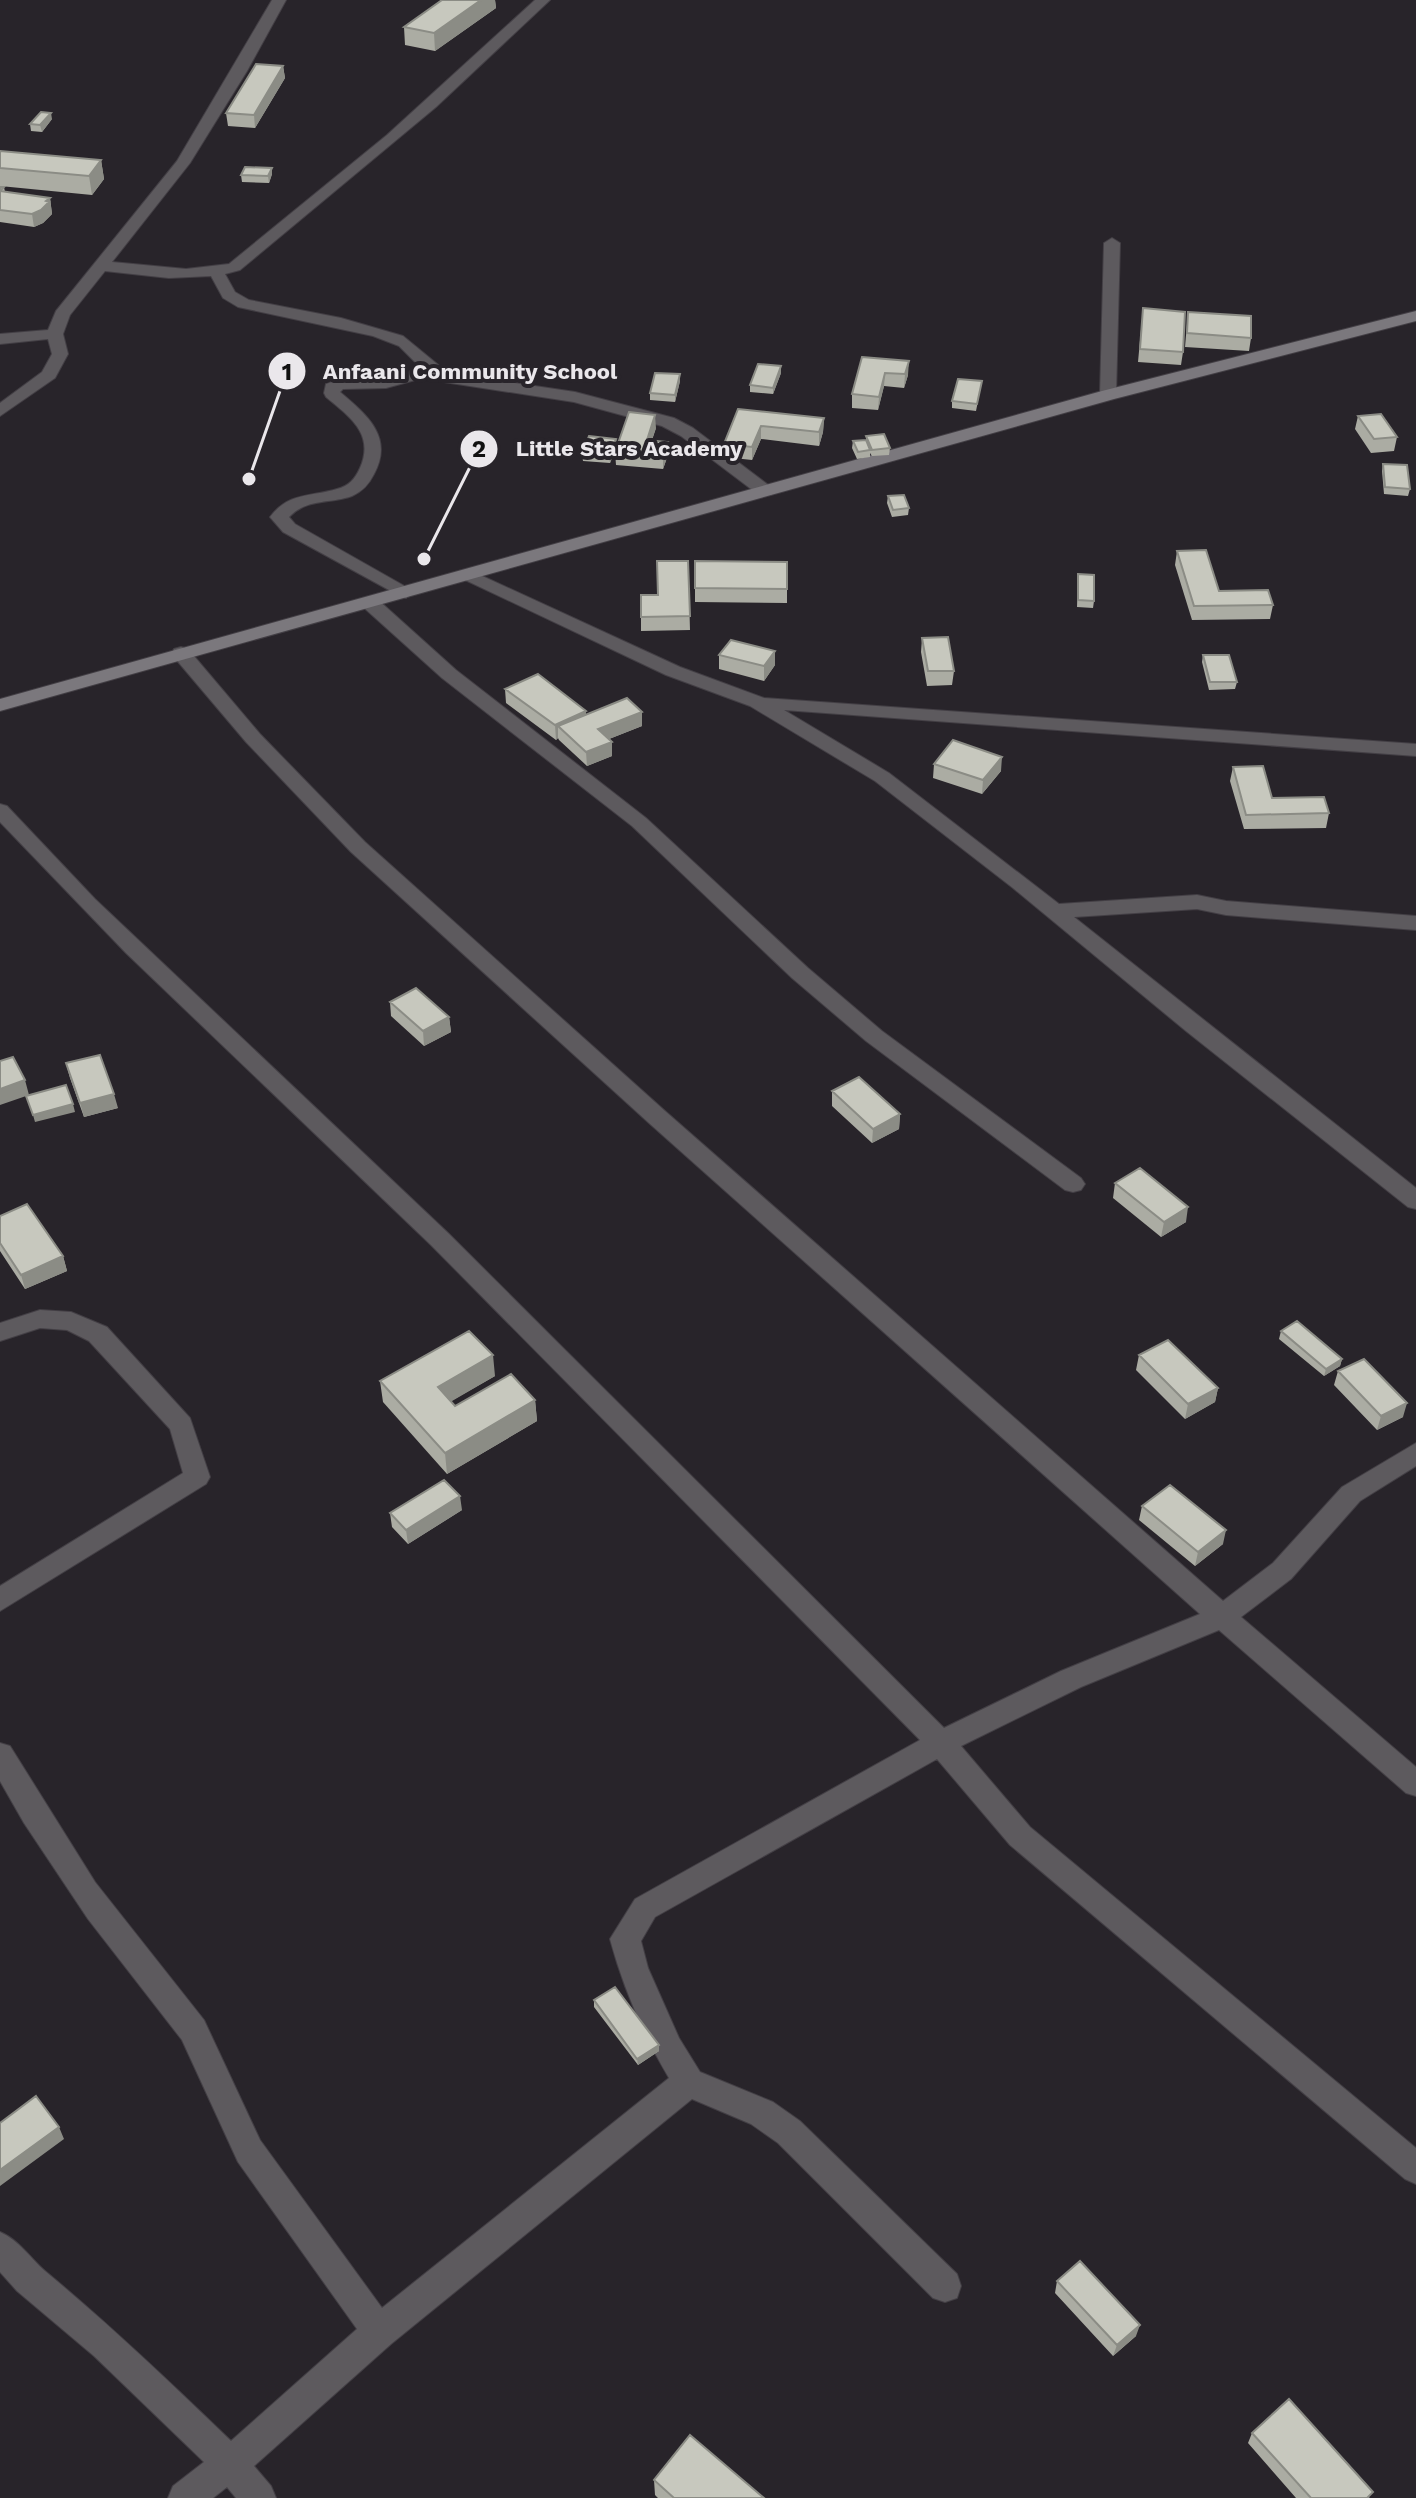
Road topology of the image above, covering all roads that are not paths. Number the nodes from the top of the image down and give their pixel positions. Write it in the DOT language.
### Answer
graph roads {
  1 [pos="279,0"];
  2 [pos="543,0"];
  3 [pos="1112,243"];
  4 [pos="102,266"];
  5 [pos="217,273"];
  6 [pos="1416,316"];
  7 [pos="55,334"];
  8 [pos="0,339"];
  9 [pos="429,371"];
  10 [pos="1108,395"];
  11 [pos="0,411"];
  12 [pos="765,491"];
  13 [pos="467,574"];
  14 [pos="406,592"];
  15 [pos="369,602"];
  16 [pos="181,653"];
  17 [pos="757,702"];
  18 [pos="0,705"];
  19 [pos="1416,750"];
  20 [pos="0,810"];
  21 [pos="1054,911"];
  22 [pos="1416,923"];
  23 [pos="1073,1184"];
  24 [pos="1416,1201"];
  25 [pos="0,1332"];
  26 [pos="1416,1453"];
  27 [pos="0,1600"];
  28 [pos="1222,1617"];
  29 [pos="941,1743"];
  30 [pos="0,1755"];
  31 [pos="1416,1784"];
  32 [pos="689,2082"];
  33 [pos="1416,2168"];
  34 [pos="0,2248"];
  35 [pos="945,2286"];
  36 [pos="379,2332"];
  37 [pos="230,2464"];
  38 [pos="185,2498"];
  39 [pos="259,2498"];
  1 -- 4 [label="street"];
  2 -- 5 [label="street"];
  3 -- 10 [label="street"];
  4 -- 5 [label="street"];
  4 -- 7 [label="street"];
  5 -- 9 [label="street"];
  6 -- 10 [label="street"];
  7 -- 8 [label="street"];
  7 -- 11 [label="street"];
  9 -- 12 [label="street"];
  9 -- 14 [label="street"];
  10 -- 12 [label="street"];
  12 -- 13 [label="street"];
  13 -- 14 [label="street"];
  13 -- 17 [label="street"];
  14 -- 15 [label="street"];
  15 -- 16 [label="street"];
  15 -- 23 [label="street"];
  16 -- 18 [label="street"];
  16 -- 28 [label="street"];
  17 -- 19 [label="street"];
  17 -- 21 [label="street"];
  20 -- 29 [label="street"];
  21 -- 22 [label="street"];
  21 -- 24 [label="street"];
  25 -- 27 [label="street"];
  26 -- 28 [label="street"];
  28 -- 29 [label="street"];
  28 -- 31 [label="street"];
  29 -- 32 [label="street"];
  29 -- 33 [label="street"];
  30 -- 36 [label="street"];
  32 -- 35 [label="street"];
  32 -- 36 [label="street"];
  34 -- 37 [label="street"];
  36 -- 37 [label="street"];
  37 -- 38 [label="street"];
  37 -- 39 [label="street"];
}
